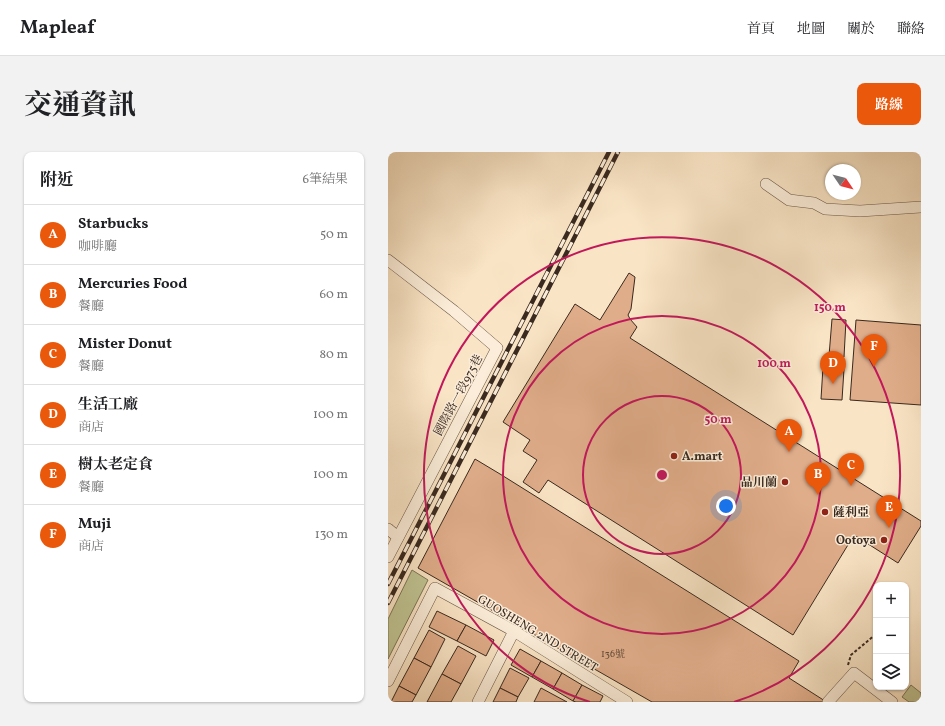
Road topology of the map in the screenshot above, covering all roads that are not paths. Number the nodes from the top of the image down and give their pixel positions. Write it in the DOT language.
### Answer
graph roads {
  1 [pos="766,184"];
  2 [pos="921,207"];
  3 [pos="388,260"];
  4 [pos="388,529"];
  5 [pos="398,537"];
  6 [pos="388,557"];
  7 [pos="514,631"];
  8 [pos="388,681"];
  9 [pos="478,702"];
  10 [pos="627,702"];
  11 [pos="828,702"];
  12 [pos="892,702"];
  1 -- 2 [label="street"];
  3 -- 5 [label="street, 國際路一段975巷"];
  4 -- 5 [label="street"];
  5 -- 6 [label="street, 國際路一段975巷"];
  7 -- 8 [label="street, GUOSHENG 2ND STREET"];
  7 -- 9 [label="street"];
  7 -- 10 [label="street, GUOSHENG 2ND STREET"];
  11 -- 12 [label="street"];
}
